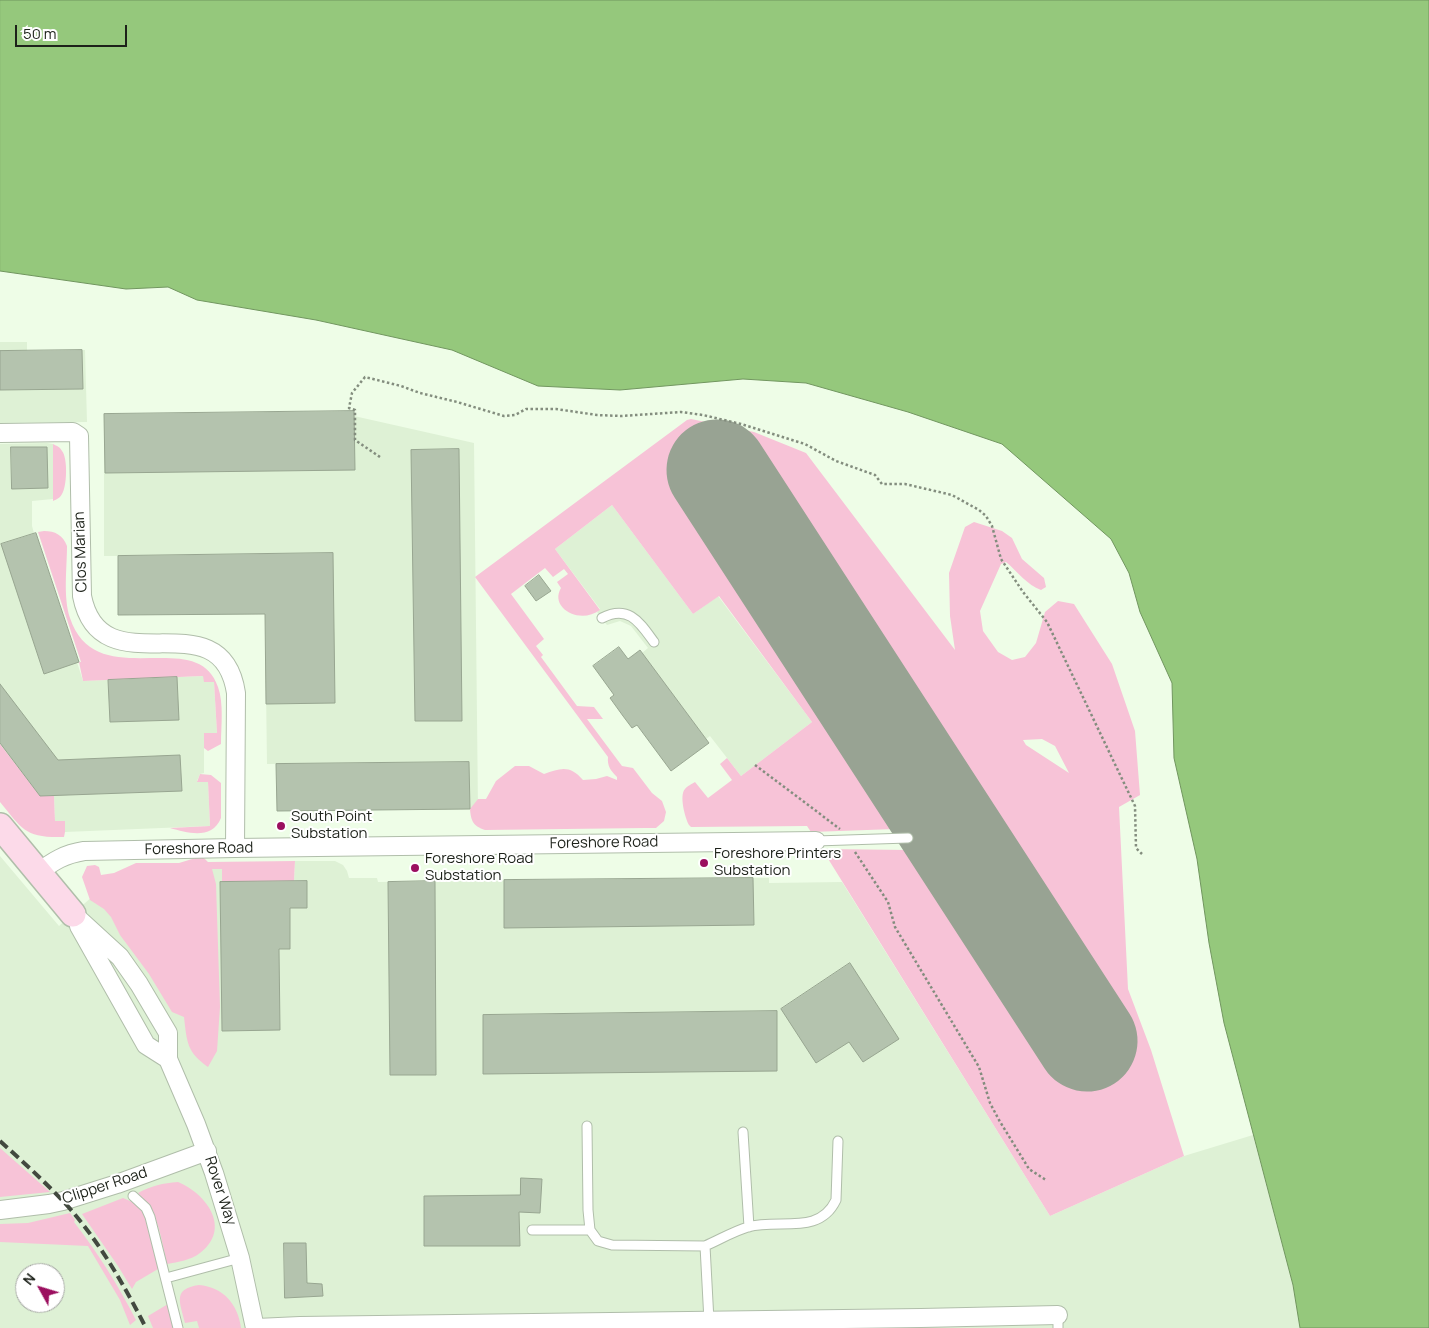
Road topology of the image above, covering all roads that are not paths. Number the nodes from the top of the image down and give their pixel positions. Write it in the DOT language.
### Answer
graph roads {
  1 [pos="0,433"];
  2 [pos="602,618"];
  3 [pos="654,642"];
  4 [pos="0,826"];
  5 [pos="908,838"];
  6 [pos="816,841"];
  7 [pos="234,848"];
  8 [pos="38,873"];
  9 [pos="73,914"];
  10 [pos="168,1059"];
  11 [pos="587,1126"];
  12 [pos="742,1132"];
  13 [pos="838,1141"];
  14 [pos="207,1151"];
  15 [pos="133,1196"];
  16 [pos="0,1210"];
  17 [pos="749,1227"];
  18 [pos="532,1230"];
  19 [pos="590,1230"];
  20 [pos="705,1246"];
  21 [pos="240,1258"];
  22 [pos="166,1278"];
  23 [pos="709,1321"];
  24 [pos="1058,1322"];
  25 [pos="740,1324"];
  26 [pos="178,1328"];
  27 [pos="256,1328"];
  1 -- 7 [label="street, Clos Marian"];
  2 -- 3 [label="lane"];
  4 -- 8 [label="street"];
  5 -- 6 [label="lane"];
  6 -- 7 [label="street, Foreshore Road"];
  7 -- 8 [label="street, Foreshore Road"];
  8 -- 9 [label="street"];
  9 -- 10 [label="street"];
  9 -- 10 [label="street"];
  10 -- 14 [label="street, Rover Way"];
  11 -- 19 [label="lane"];
  12 -- 17 [label="lane"];
  13 -- 17 [label="lane"];
  14 -- 16 [label="street, Clipper Road"];
  14 -- 21 [label="street, Rover Way"];
  15 -- 22 [label="lane"];
  17 -- 20 [label="lane"];
  18 -- 19 [label="lane"];
  19 -- 20 [label="lane"];
  20 -- 23 [label="lane"];
  21 -- 22 [label="lane"];
  21 -- 27 [label="street, Rover Way"];
  22 -- 26 [label="lane"];
  23 -- 25 [label="street"];
  23 -- 27 [label="street"];
  24 -- 25 [label="street"];
}
